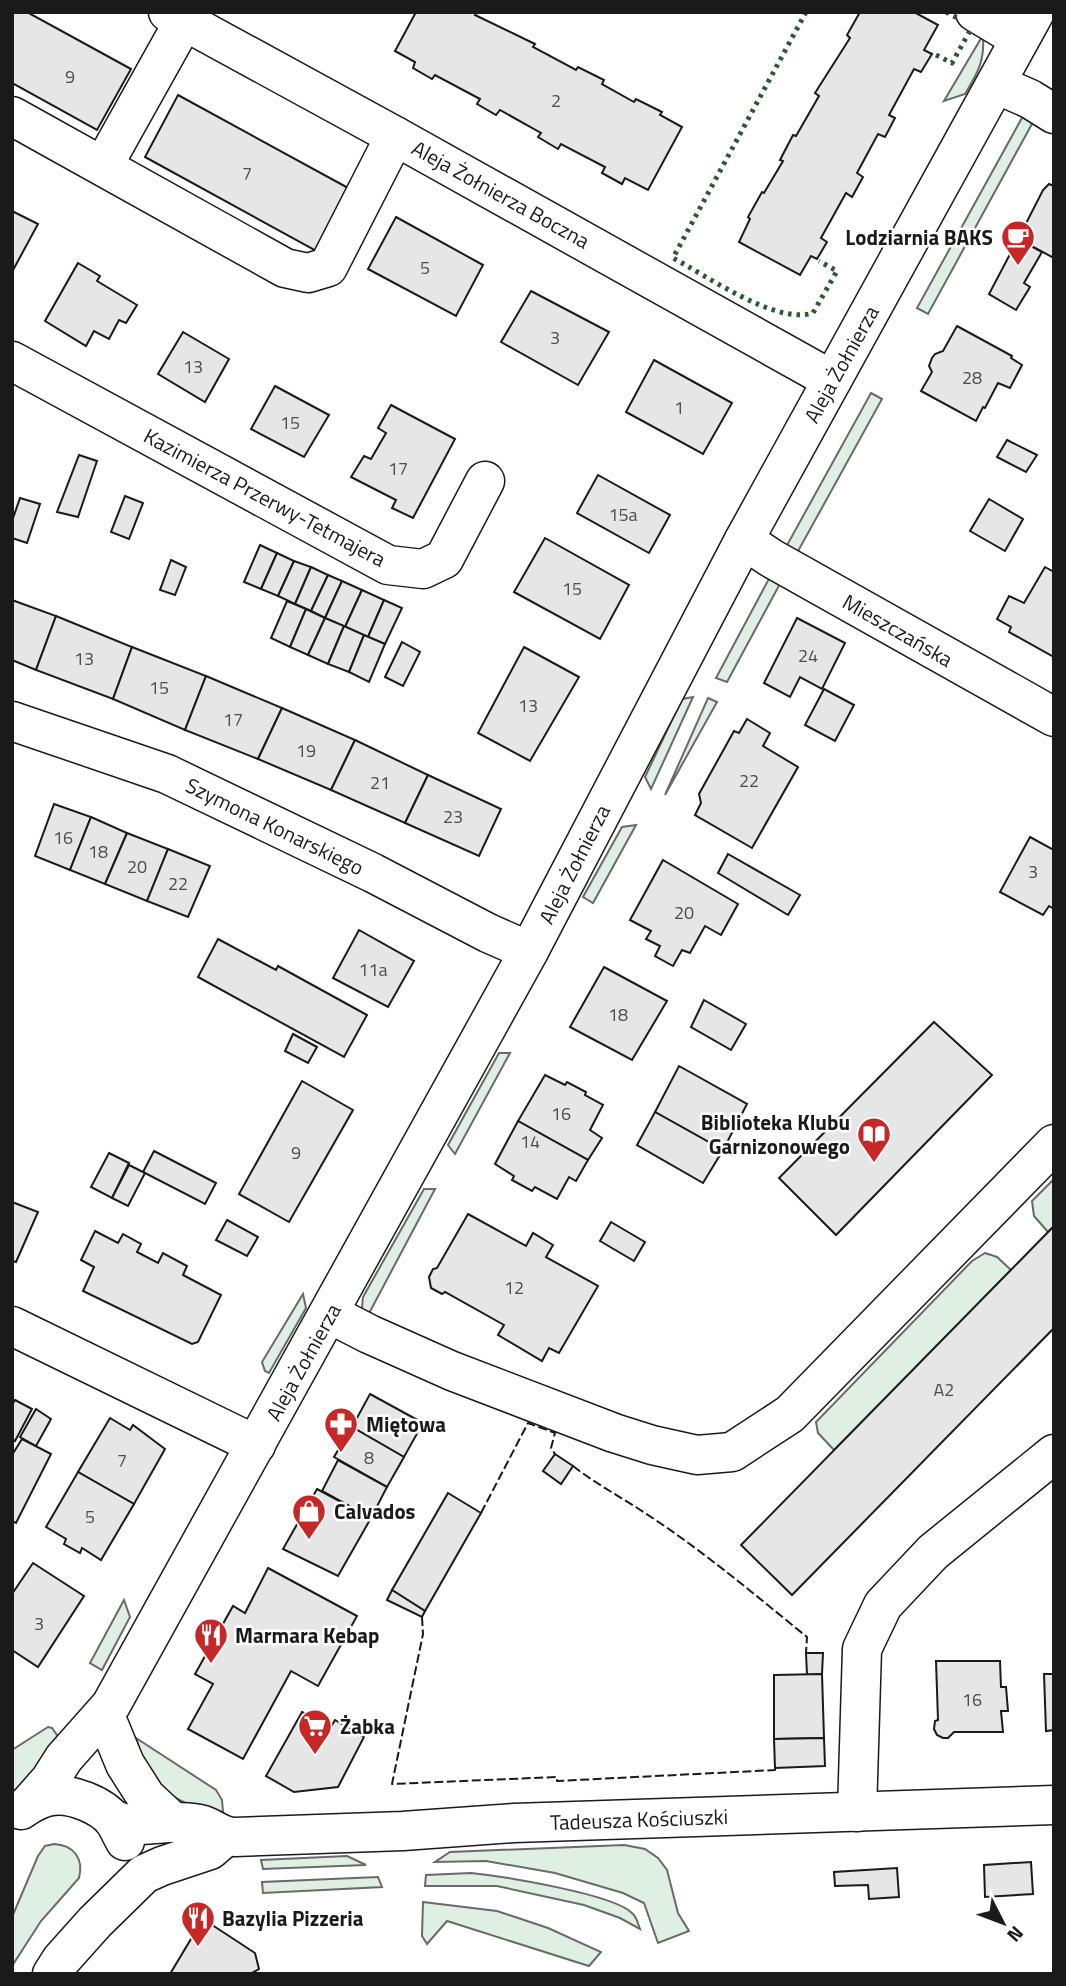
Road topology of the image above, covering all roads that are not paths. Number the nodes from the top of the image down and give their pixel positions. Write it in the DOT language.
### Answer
graph roads {
  1 [pos="975,12"];
  2 [pos="176,17"];
  3 [pos="1028,25"];
  4 [pos="996,84"];
  5 [pos="1054,114"];
  6 [pos="12,116"];
  7 [pos="395,136"];
  8 [pos="103,166"];
  9 [pos="12,361"];
  10 [pos="832,380"];
  11 [pos="485,481"];
  12 [pos="744,540"];
  13 [pos="1054,718"];
  14 [pos="12,721"];
  15 [pos="529,951"];
  16 [pos="1054,1144"];
  17 [pos="330,1314"];
  18 [pos="12,1326"];
  19 [pos="256,1445"];
  20 [pos="1054,1454"];
  21 [pos="108,1718"];
  22 [pos="1054,1805"];
  23 [pos="20,1811"];
  24 [pos="857,1812"];
  25 [pos="107,1815"];
  26 [pos="174,1823"];
  27 [pos="225,1837"];
  28 [pos="125,1893"];
  29 [pos="52,1974"];
  1 -- 3 [label="street"];
  2 -- 7 [label="street, Aleja Żołnierza Boczna"];
  2 -- 8 [label="street"];
  3 -- 4 [label="street, Aleja Żołnierza"];
  4 -- 5 [label="street"];
  4 -- 10 [label="street, Aleja Żołnierza"];
  6 -- 8 [label="street"];
  7 -- 8 [label="street"];
  7 -- 10 [label="street, Aleja Żołnierza Boczna"];
  9 -- 11 [label="street, Kazimierza Przerwy-Tetmajera"];
  10 -- 12 [label="street, Aleja Żołnierza"];
  12 -- 13 [label="street, Mieszczańska"];
  12 -- 15 [label="street, Aleja Żołnierza"];
  14 -- 15 [label="street, Szymona Konarskiego"];
  15 -- 17 [label="street, Aleja Żołnierza"];
  16 -- 17 [label="street"];
  17 -- 19 [label="street, Aleja Żołnierza"];
  18 -- 19 [label="street"];
  19 -- 21 [label="street, Aleja Żołnierza"];
  20 -- 24 [label="street"];
  21 -- 23 [label="street, Aleja Żołnierza"];
  21 -- 25 [label="street, Aleja Żołnierza"];
  21 -- 26 [label="street"];
  22 -- 24 [label="street, Tadeusza Kościuszki"];
  23 -- 25 [label="street, Tadeusza Kościuszki"];
  24 -- 27 [label="street, Tadeusza Kościuszki"];
  25 -- 26 [label="street, Tadeusza Kościuszki"];
  25 -- 28 [label="street"];
  26 -- 27 [label="street, Tadeusza Kościuszki"];
  27 -- 28 [label="street, Tadeusza Kościuszki"];
  28 -- 29 [label="street, Tadeusza Kościuszki"];
}
